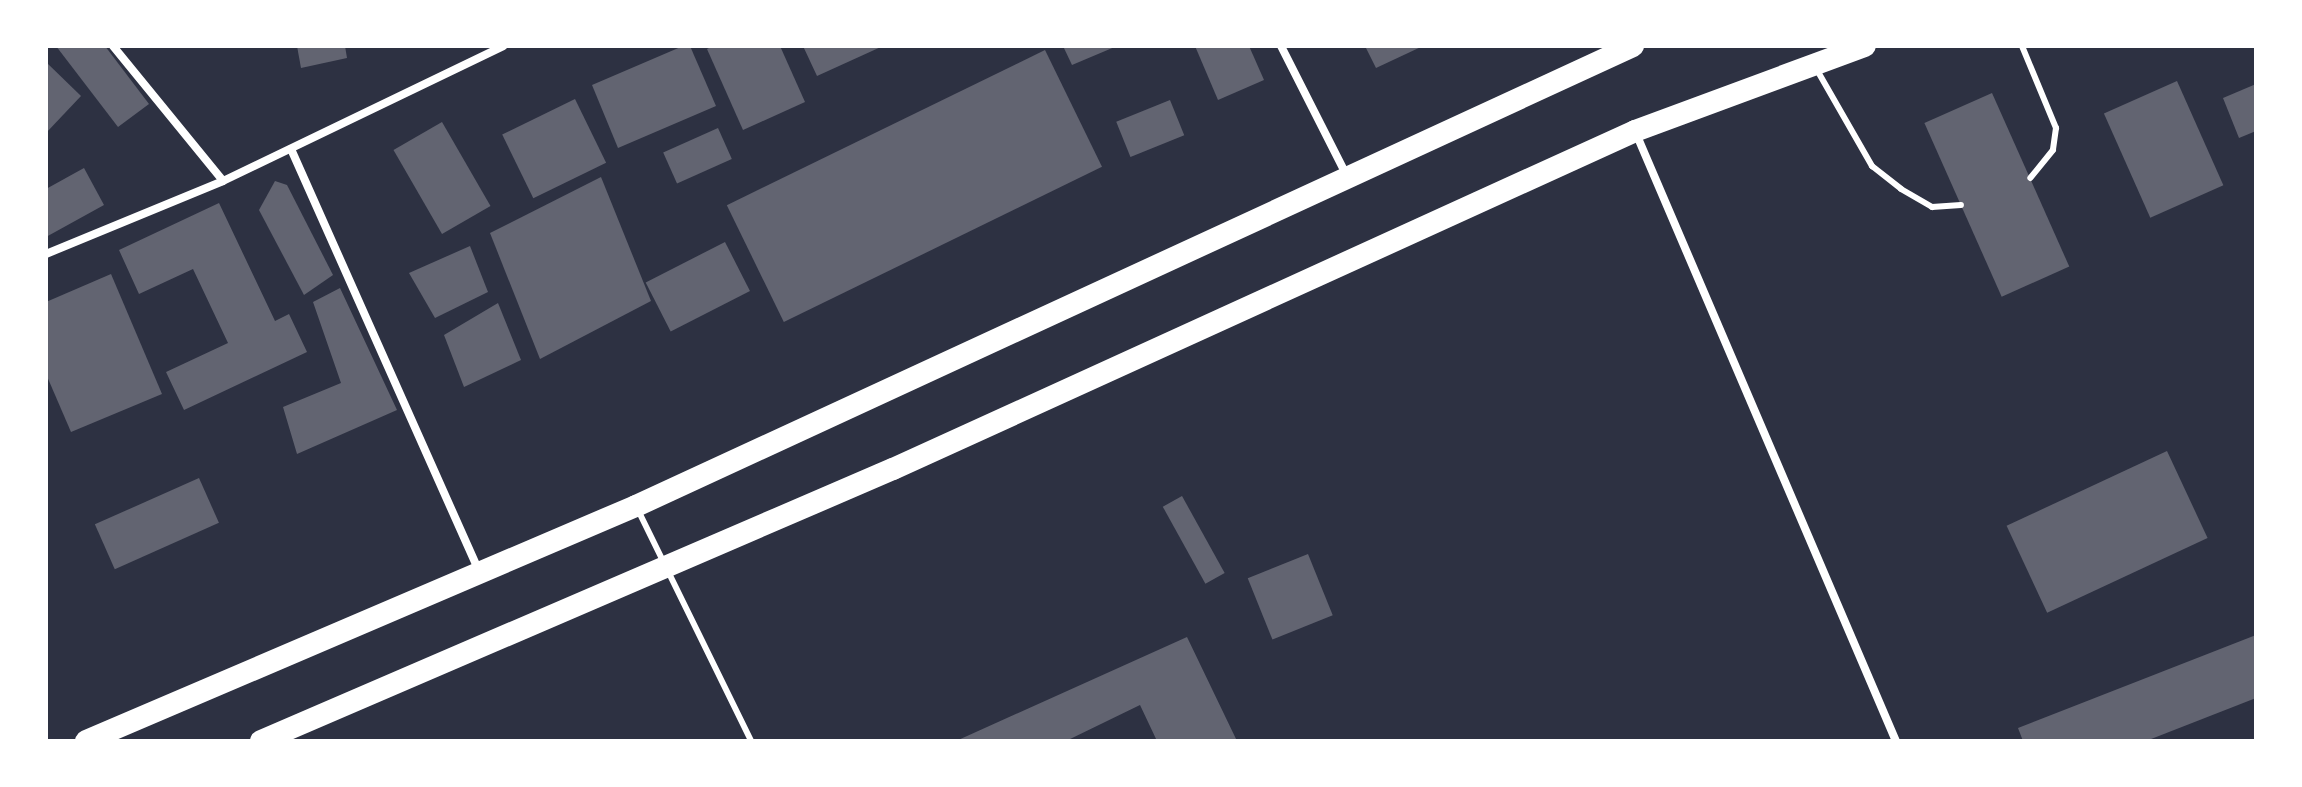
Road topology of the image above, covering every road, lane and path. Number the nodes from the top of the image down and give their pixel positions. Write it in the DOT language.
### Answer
graph roads {
  1 [pos="113,46"];
  2 [pos="503,46"];
  3 [pos="1281,46"];
  4 [pos="1633,46"];
  5 [pos="1865,46"];
  6 [pos="2022,46"];
  7 [pos="1815,67"];
  8 [pos="1635,131"];
  9 [pos="291,149"];
  10 [pos="1347,176"];
  11 [pos="2030,178"];
  12 [pos="223,181"];
  13 [pos="1961,205"];
  14 [pos="46,254"];
  15 [pos="636,506"];
  16 [pos="666,568"];
  17 [pos="479,573"];
  18 [pos="86,741"];
  19 [pos="261,741"];
  20 [pos="751,741"];
  21 [pos="1896,741"];
  1 -- 12 [label="street"];
  2 -- 9 [label="street"];
  3 -- 10 [label="street"];
  4 -- 10 [label="highway"];
  5 -- 7 [label="highway"];
  6 -- 11 [label="lane"];
  7 -- 8 [label="highway"];
  7 -- 13 [label="lane"];
  8 -- 16 [label="highway"];
  8 -- 21 [label="street"];
  9 -- 12 [label="street"];
  9 -- 17 [label="street"];
  10 -- 15 [label="highway"];
  12 -- 14 [label="street"];
  15 -- 16 [label="lane"];
  15 -- 17 [label="highway"];
  16 -- 19 [label="highway"];
  16 -- 20 [label="lane"];
  17 -- 18 [label="highway"];
}
